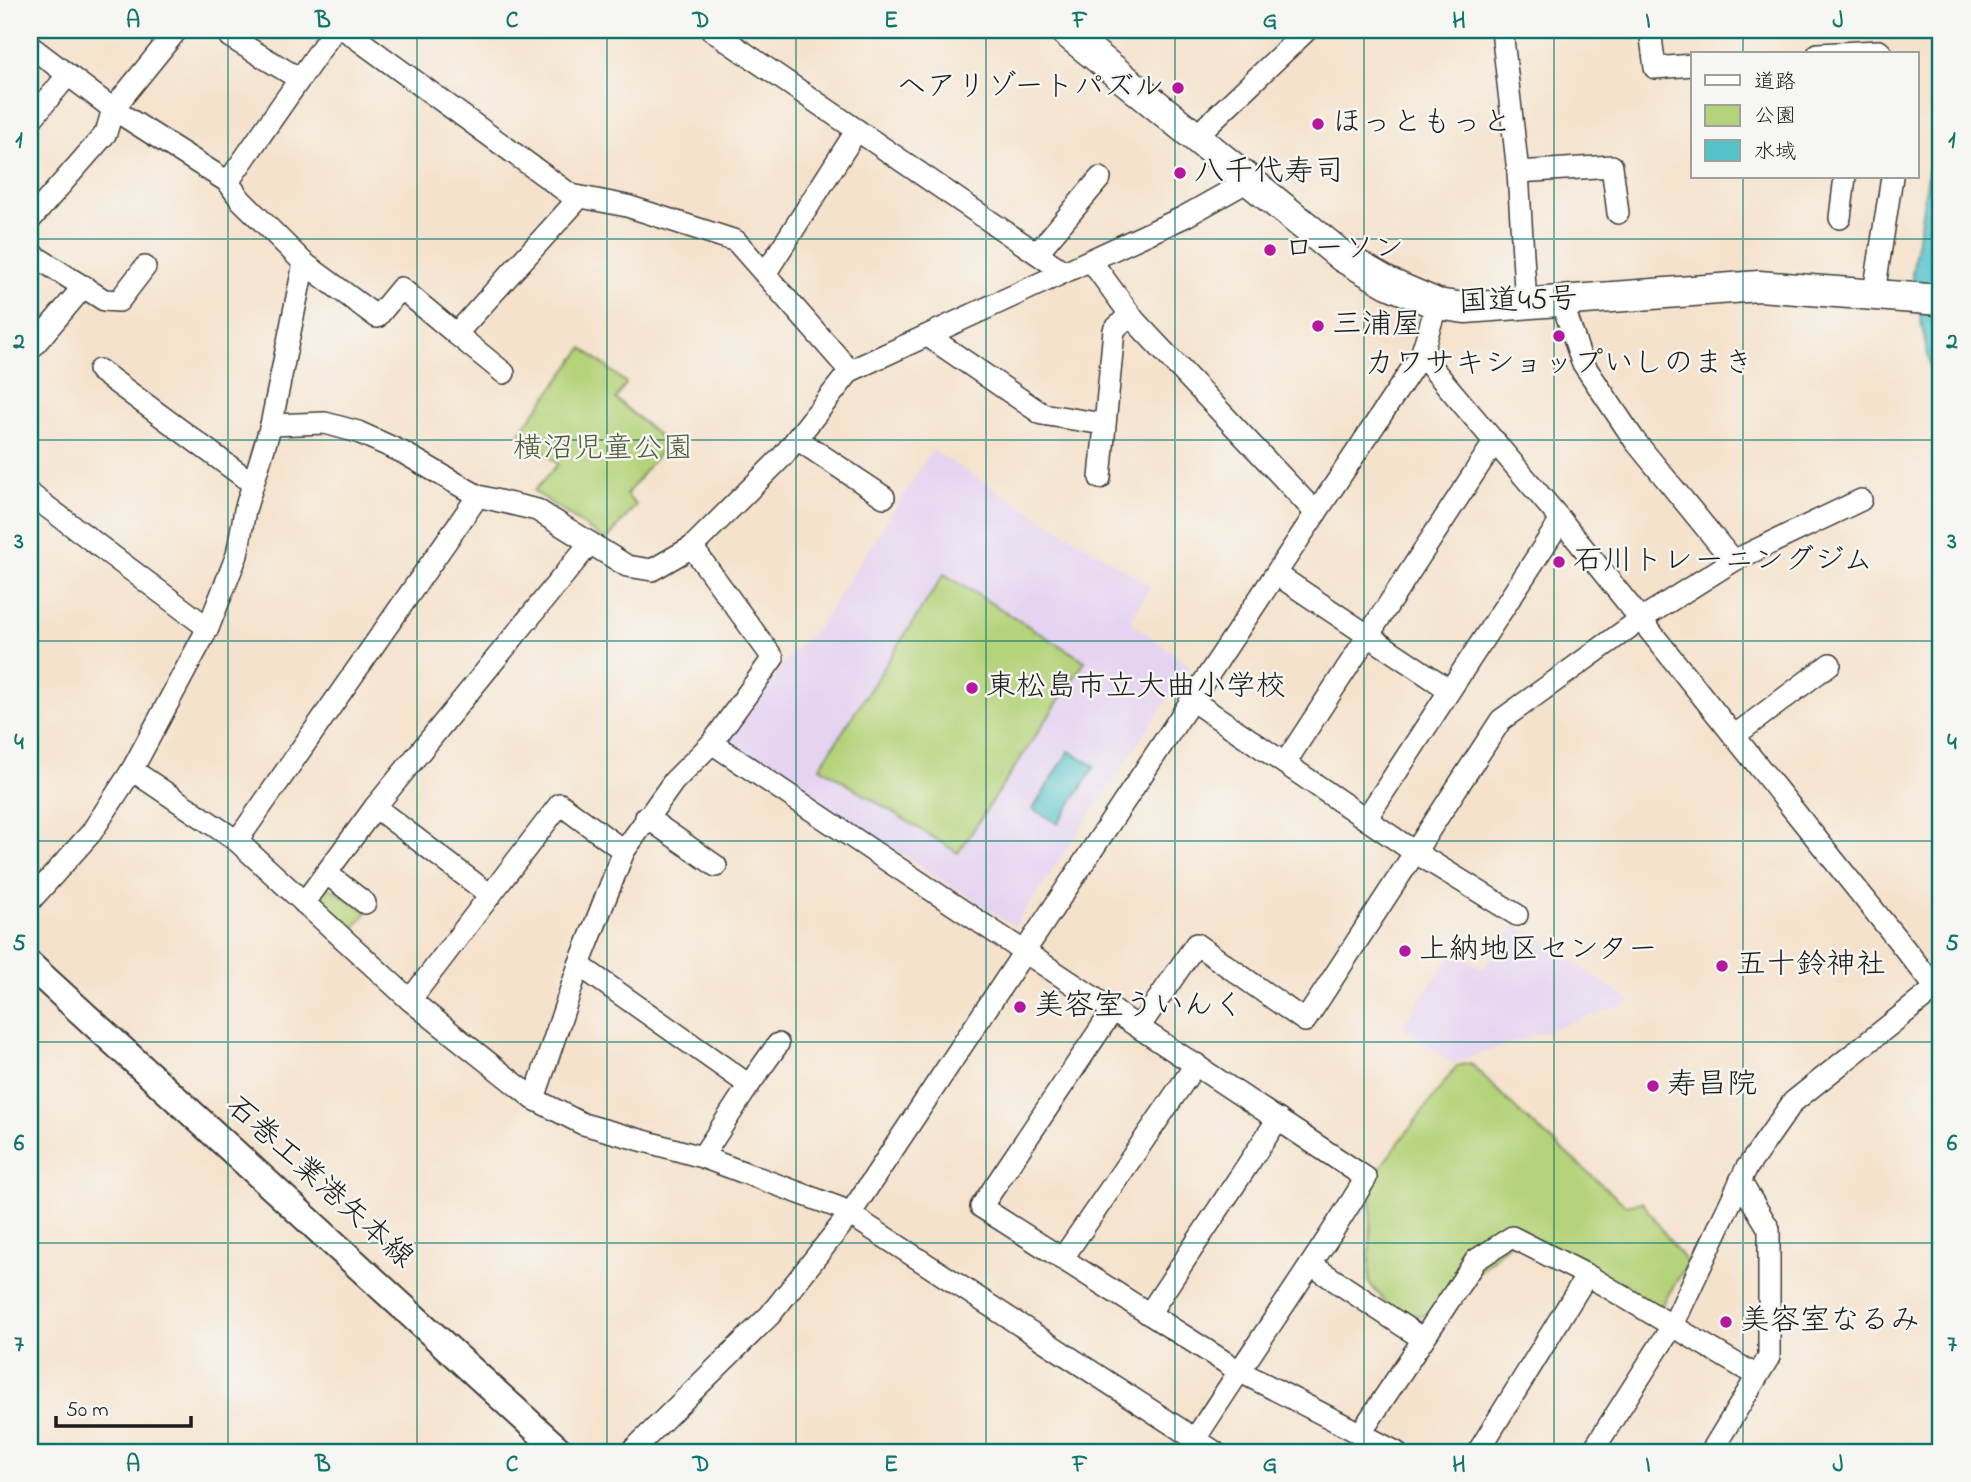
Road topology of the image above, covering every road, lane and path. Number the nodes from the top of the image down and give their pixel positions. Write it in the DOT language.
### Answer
graph roads {
  1 [pos="40,30"];
  2 [pos="177,30"];
  3 [pos="334,30"];
  4 [pos="345,30"];
  5 [pos="711,30"];
  6 [pos="1064,30"];
  7 [pos="1307,30"];
  8 [pos="1502,30"];
  9 [pos="1650,30"];
  10 [pos="230,37"];
  11 [pos="30,44"];
  12 [pos="1867,47"];
  13 [pos="1832,52"];
  14 [pos="1691,65"];
  15 [pos="67,76"];
  16 [pos="298,78"];
  17 [pos="113,109"];
  18 [pos="30,121"];
  19 [pos="857,130"];
  20 [pos="1196,136"];
  21 [pos="1518,172"];
  22 [pos="1100,178"];
  23 [pos="1845,178"];
  24 [pos="1892,178"];
  25 [pos="228,181"];
  26 [pos="1248,181"];
  27 [pos="580,197"];
  28 [pos="1618,213"];
  29 [pos="1840,218"];
  30 [pos="30,220"];
  31 [pos="30,253"];
  32 [pos="1037,253"];
  33 [pos="1091,261"];
  34 [pos="304,263"];
  35 [pos="145,267"];
  36 [pos="1064,272"];
  37 [pos="765,274"];
  38 [pos="84,286"];
  39 [pos="1885,293"];
  40 [pos="1941,300"];
  41 [pos="1562,302"];
  42 [pos="1437,304"];
  43 [pos="1526,305"];
  44 [pos="1130,313"];
  45 [pos="456,334"];
  46 [pos="928,336"];
  47 [pos="30,350"];
  48 [pos="1421,355"];
  49 [pos="99,370"];
  50 [pos="850,371"];
  51 [pos="504,373"];
  52 [pos="1103,424"];
  53 [pos="271,425"];
  54 [pos="797,439"];
  55 [pos="1495,441"];
  56 [pos="1100,478"];
  57 [pos="253,483"];
  58 [pos="30,494"];
  59 [pos="478,496"];
  60 [pos="884,498"];
  61 [pos="1861,500"];
  62 [pos="1316,513"];
  63 [pos="1562,520"];
  64 [pos="590,543"];
  65 [pos="692,547"];
  66 [pos="1733,561"];
  67 [pos="1276,575"];
  68 [pos="1641,619"];
  69 [pos="208,628"];
  70 [pos="1368,636"];
  71 [pos="1830,664"];
  72 [pos="1448,689"];
  73 [pos="1193,701"];
  74 [pos="1734,736"];
  75 [pos="712,743"];
  76 [pos="1284,763"];
  77 [pos="132,770"];
  78 [pos="374,807"];
  79 [pos="646,817"];
  80 [pos="1366,819"];
  81 [pos="237,842"];
  82 [pos="624,851"];
  83 [pos="1413,851"];
  84 [pos="716,866"];
  85 [pos="326,873"];
  86 [pos="490,895"];
  87 [pos="30,901"];
  88 [pos="365,903"];
  89 [pos="304,904"];
  90 [pos="1517,915"];
  91 [pos="1024,953"];
  92 [pos="30,965"];
  93 [pos="579,965"];
  94 [pos="1939,991"];
  95 [pos="410,1000"];
  96 [pos="1113,1010"];
  97 [pos="1140,1026"];
  98 [pos="778,1044"];
  99 [pos="1196,1064"];
  100 [pos="749,1084"];
  101 [pos="534,1098"];
  102 [pos="1278,1119"];
  103 [pos="702,1157"];
  104 [pos="1740,1181"];
  105 [pos="850,1214"];
  106 [pos="1062,1259"];
  107 [pos="1313,1266"];
  108 [pos="1587,1275"];
  109 [pos="1149,1314"];
  110 [pos="1673,1325"];
  111 [pos="1423,1339"];
  112 [pos="1239,1371"];
  113 [pos="1757,1376"];
  114 [pos="1360,1434"];
  115 [pos="1195,1439"];
  116 [pos="561,1452"];
  117 [pos="631,1452"];
  118 [pos="1215,1452"];
  119 [pos="1396,1452"];
  120 [pos="1478,1452"];
  121 [pos="1592,1452"];
  122 [pos="1711,1452"];
  1 -- 11 [label="street"];
  2 -- 17 [label="street"];
  3 -- 16 [label="street"];
  4 -- 27 [label="street"];
  5 -- 19 [label="street"];
  6 -- 20 [label="highway, 国道45号"];
  7 -- 20 [label="street"];
  8 -- 21 [label="street"];
  9 -- 14 [label="street"];
  10 -- 16 [label="street"];
  11 -- 15 [label="street"];
  12 -- 13 [label="street"];
  15 -- 17 [label="street"];
  15 -- 18 [label="street"];
  16 -- 25 [label="street"];
  17 -- 25 [label="street"];
  17 -- 30 [label="street"];
  19 -- 32 [label="street"];
  19 -- 37 [label="street"];
  20 -- 26 [label="highway, 国道45号"];
  21 -- 28 [label="street"];
  21 -- 43 [label="street"];
  22 -- 32 [label="street"];
  23 -- 29 [label="street"];
  24 -- 39 [label="street"];
  25 -- 34 [label="street"];
  26 -- 33 [label="street"];
  26 -- 42 [label="highway, 国道45号"];
  27 -- 37 [label="street"];
  27 -- 45 [label="street"];
  31 -- 38 [label="street"];
  32 -- 36 [label="street"];
  33 -- 36 [label="street"];
  33 -- 44 [label="street"];
  34 -- 45 [label="street"];
  34 -- 53 [label="street"];
  35 -- 38 [label="street"];
  36 -- 46 [label="street"];
  37 -- 50 [label="street"];
  38 -- 47 [label="street"];
  39 -- 40 [label="highway, 国道45号"];
  39 -- 41 [label="highway, 国道45号"];
  41 -- 43 [label="highway, 国道45号"];
  41 -- 66 [label="street"];
  42 -- 43 [label="highway, 国道45号"];
  42 -- 48 [label="street"];
  44 -- 52 [label="street"];
  44 -- 62 [label="street"];
  45 -- 51 [label="street"];
  46 -- 50 [label="street"];
  46 -- 52 [label="street"];
  48 -- 55 [label="street"];
  48 -- 62 [label="street"];
  49 -- 57 [label="street"];
  50 -- 54 [label="street"];
  52 -- 56 [label="street"];
  53 -- 57 [label="street"];
  53 -- 59 [label="street"];
  54 -- 60 [label="street"];
  54 -- 65 [label="street"];
  55 -- 63 [label="street"];
  55 -- 70 [label="street"];
  57 -- 69 [label="street"];
  58 -- 69 [label="street"];
  59 -- 64 [label="street"];
  59 -- 81 [label="street"];
  61 -- 66 [label="street"];
  62 -- 67 [label="street"];
  63 -- 68 [label="street"];
  63 -- 72 [label="street"];
  64 -- 65 [label="street"];
  64 -- 78 [label="street"];
  65 -- 75 [label="street"];
  66 -- 68 [label="street"];
  67 -- 70 [label="street"];
  67 -- 73 [label="street"];
  68 -- 74 [label="street"];
  68 -- 83 [label="street"];
  69 -- 77 [label="street"];
  70 -- 72 [label="street"];
  70 -- 76 [label="street"];
  71 -- 74 [label="street"];
  72 -- 80 [label="street"];
  73 -- 76 [label="street"];
  73 -- 91 [label="street"];
  74 -- 94 [label="street"];
  75 -- 79 [label="street"];
  75 -- 91 [label="street"];
  76 -- 80 [label="street"];
  77 -- 81 [label="street"];
  77 -- 87 [label="street"];
  78 -- 85 [label="street"];
  78 -- 86 [label="street"];
  79 -- 82 [label="street"];
  79 -- 84 [label="street"];
  80 -- 83 [label="street"];
  81 -- 89 [label="street"];
  82 -- 86 [label="street"];
  82 -- 93 [label="street"];
  83 -- 90 [label="street"];
  83 -- 97 [label="street"];
  85 -- 88 [label="street"];
  85 -- 89 [label="street"];
  86 -- 95 [label="street"];
  89 -- 95 [label="street"];
  91 -- 96 [label="street"];
  91 -- 105 [label="street"];
  92 -- 116 [label="main road, 石巻工業港矢本線"];
  93 -- 100 [label="street"];
  93 -- 101 [label="street"];
  94 -- 104 [label="street"];
  95 -- 101 [label="street"];
  96 -- 97 [label="street"];
  96 -- 106 [label="street"];
  97 -- 99 [label="street"];
  98 -- 100 [label="street"];
  99 -- 102 [label="street"];
  99 -- 106 [label="street"];
  100 -- 103 [label="street"];
  101 -- 103 [label="street"];
  102 -- 107 [label="street"];
  102 -- 109 [label="street"];
  103 -- 105 [label="street"];
  104 -- 110 [label="street"];
  104 -- 113 [label="street"];
  105 -- 115 [label="street"];
  105 -- 117 [label="street"];
  106 -- 109 [label="street"];
  107 -- 111 [label="street"];
  107 -- 112 [label="street"];
  108 -- 110 [label="street"];
  108 -- 111 [label="street"];
  108 -- 120 [label="street"];
  109 -- 112 [label="street"];
  110 -- 113 [label="street"];
  110 -- 121 [label="street"];
  111 -- 114 [label="street"];
  112 -- 114 [label="street"];
  112 -- 115 [label="street"];
  113 -- 122 [label="street"];
  114 -- 119 [label="street"];
  115 -- 118 [label="street"];
}
